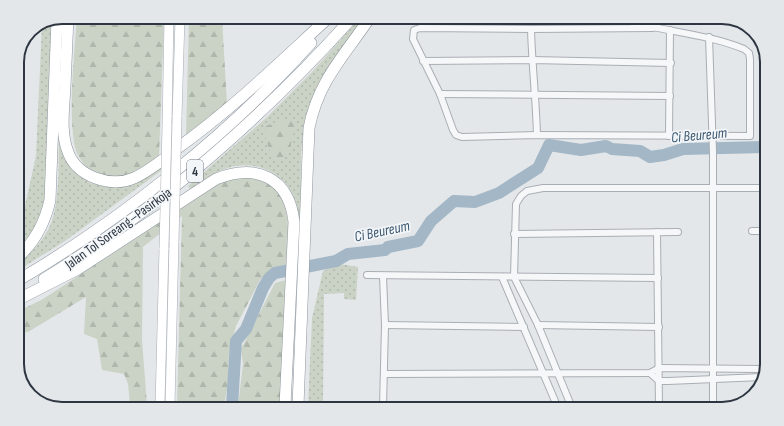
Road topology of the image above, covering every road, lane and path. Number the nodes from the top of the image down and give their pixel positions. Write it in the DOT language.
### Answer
graph roads {
  1 [pos="68,24"];
  2 [pos="169,24"];
  3 [pos="180,24"];
  4 [pos="322,24"];
  5 [pos="327,24"];
  6 [pos="346,24"];
  7 [pos="365,24"];
  8 [pos="639,24"];
  9 [pos="57,25"];
  10 [pos="653,28"];
  11 [pos="531,30"];
  12 [pos="670,30"];
  13 [pos="709,37"];
  14 [pos="532,60"];
  15 [pos="423,61"];
  16 [pos="671,63"];
  17 [pos="440,94"];
  18 [pos="536,94"];
  19 [pos="670,96"];
  20 [pos="537,135"];
  21 [pos="669,136"];
  22 [pos="713,140"];
  23 [pos="760,188"];
  24 [pos="712,189"];
  25 [pos="752,231"];
  26 [pos="760,231"];
  27 [pos="657,232"];
  28 [pos="678,232"];
  29 [pos="514,234"];
  30 [pos="299,246"];
  31 [pos="24,252"];
  32 [pos="367,275"];
  33 [pos="24,276"];
  34 [pos="383,276"];
  35 [pos="502,277"];
  36 [pos="514,277"];
  37 [pos="658,278"];
  38 [pos="297,285"];
  39 [pos="24,292"];
  40 [pos="24,296"];
  41 [pos="385,325"];
  42 [pos="538,326"];
  43 [pos="524,327"];
  44 [pos="658,327"];
  45 [pos="659,368"];
  46 [pos="712,368"];
  47 [pos="759,369"];
  48 [pos="384,374"];
  49 [pos="544,374"];
  50 [pos="558,374"];
  51 [pos="650,374"];
  52 [pos="757,377"];
  53 [pos="659,380"];
  54 [pos="712,380"];
  55 [pos="160,402"];
  56 [pos="170,402"];
  57 [pos="285,402"];
  58 [pos="298,402"];
  59 [pos="383,402"];
  60 [pos="556,402"];
  61 [pos="570,402"];
  62 [pos="659,402"];
  63 [pos="713,402"];
  1 -- 4 [label="highway"];
  2 -- 55 [label="main road, bridge"];
  3 -- 56 [label="main road, bridge"];
  5 -- 33 [label="highway, Jalan Tol Soreang–Pasirkoja / 4"];
  6 -- 39 [label="highway, Jalan Tol Soreang–Pasirkoja / 4"];
  7 -- 30 [label="highway"];
  8 -- 10 [label="street"];
  9 -- 31 [label="highway"];
  10 -- 11 [label="street"];
  10 -- 12 [label="street"];
  11 -- 14 [label="street"];
  11 -- 15 [label="street"];
  12 -- 13 [label="street"];
  12 -- 16 [label="street"];
  13 -- 22 [label="street"];
  13 -- 22 [label="street"];
  14 -- 15 [label="street"];
  14 -- 16 [label="street"];
  14 -- 18 [label="street"];
  15 -- 17 [label="street"];
  16 -- 19 [label="street"];
  17 -- 18 [label="street"];
  17 -- 20 [label="street"];
  18 -- 19 [label="street"];
  18 -- 20 [label="street"];
  19 -- 21 [label="street"];
  20 -- 21 [label="street"];
  21 -- 22 [label="street"];
  22 -- 24 [label="street"];
  23 -- 24 [label="street"];
  24 -- 29 [label="street"];
  24 -- 46 [label="street"];
  25 -- 26 [label="street"];
  27 -- 28 [label="street"];
  27 -- 29 [label="street"];
  27 -- 37 [label="street"];
  29 -- 36 [label="street"];
  30 -- 38 [label="highway"];
  30 -- 40 [label="highway"];
  32 -- 34 [label="street"];
  34 -- 35 [label="street"];
  34 -- 41 [label="street"];
  35 -- 36 [label="street"];
  35 -- 43 [label="street"];
  36 -- 37 [label="street"];
  36 -- 42 [label="street"];
  37 -- 44 [label="street"];
  38 -- 57 [label="highway"];
  38 -- 58 [label="highway"];
  41 -- 43 [label="street"];
  41 -- 48 [label="street"];
  42 -- 44 [label="street"];
  42 -- 50 [label="street"];
  43 -- 49 [label="street"];
  44 -- 45 [label="street"];
  45 -- 46 [label="street"];
  45 -- 51 [label="street"];
  45 -- 53 [label="street"];
  46 -- 47 [label="street"];
  46 -- 54 [label="street"];
  48 -- 49 [label="street"];
  48 -- 59 [label="street"];
  49 -- 50 [label="street"];
  49 -- 60 [label="street"];
  50 -- 51 [label="street"];
  50 -- 61 [label="street"];
  51 -- 53 [label="street"];
  52 -- 54 [label="street"];
  53 -- 54 [label="street"];
  53 -- 62 [label="street"];
  54 -- 63 [label="street"];
}
